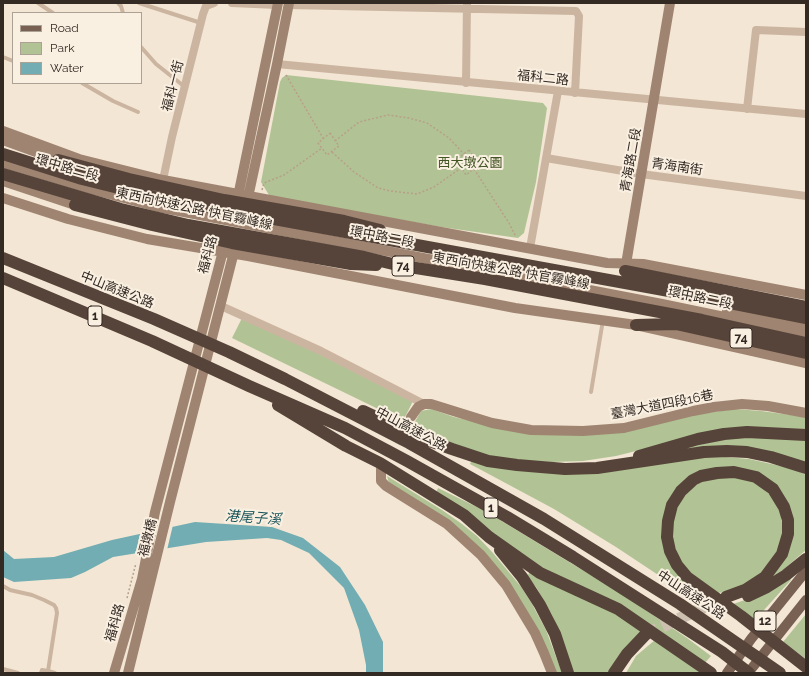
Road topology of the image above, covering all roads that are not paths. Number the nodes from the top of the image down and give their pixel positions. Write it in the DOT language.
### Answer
graph roads {
  1 [pos="38,3"];
  2 [pos="139,3"];
  3 [pos="214,3"];
  4 [pos="232,3"];
  5 [pos="670,3"];
  6 [pos="278,4"];
  7 [pos="289,4"];
  8 [pos="467,6"];
  9 [pos="52,12"];
  10 [pos="201,23"];
  11 [pos="806,32"];
  12 [pos="142,48"];
  13 [pos="277,64"];
  14 [pos="466,83"];
  15 [pos="84,84"];
  16 [pos="185,87"];
  17 [pos="558,91"];
  18 [pos="576,93"];
  19 [pos="654,100"];
  20 [pos="747,109"];
  21 [pos="138,112"];
  22 [pos="806,114"];
  23 [pos="3,131"];
  24 [pos="3,140"];
  25 [pos="3,155"];
  26 [pos="546,158"];
  27 [pos="58,160"];
  28 [pos="3,163"];
  29 [pos="3,174"];
  30 [pos="641,174"];
  31 [pos="163,180"];
  32 [pos="3,181"];
  33 [pos="244,195"];
  34 [pos="806,196"];
  35 [pos="3,198"];
  36 [pos="75,205"];
  37 [pos="232,218"];
  38 [pos="242,220"];
  39 [pos="530,248"];
  40 [pos="222,252"];
  41 [pos="456,252"];
  42 [pos="233,254"];
  43 [pos="3,258"];
  44 [pos="397,265"];
  45 [pos="628,266"];
  46 [pos="3,278"];
  47 [pos="621,293"];
  48 [pos="806,294"];
  49 [pos="221,306"];
  50 [pos="806,306"];
  51 [pos="806,318"];
  52 [pos="603,319"];
  53 [pos="616,321"];
  54 [pos="636,325"];
  55 [pos="678,326"];
  56 [pos="806,326"];
  57 [pos="806,334"];
  58 [pos="806,343"];
  59 [pos="806,353"];
  60 [pos="806,357"];
  61 [pos="806,363"];
  62 [pos="285,379"];
  63 [pos="249,386"];
  64 [pos="591,392"];
  65 [pos="424,404"];
  66 [pos="806,412"];
  67 [pos="411,417"];
  68 [pos="806,435"];
  69 [pos="565,468"];
  70 [pos="806,468"];
  71 [pos="380,469"];
  72 [pos="170,502"];
  73 [pos="155,512"];
  74 [pos="489,537"];
  75 [pos="806,559"];
  76 [pos="806,571"];
  77 [pos="146,580"];
  78 [pos="3,586"];
  79 [pos="806,600"];
  80 [pos="806,667"];
  81 [pos="3,669"];
  82 [pos="707,670"];
  83 [pos="775,670"];
  84 [pos="48,671"];
  85 [pos="18,673"];
  86 [pos="41,673"];
  87 [pos="55,673"];
  88 [pos="114,673"];
  89 [pos="128,673"];
  90 [pos="552,673"];
  91 [pos="568,673"];
  92 [pos="614,673"];
  93 [pos="622,673"];
  94 [pos="727,673"];
  95 [pos="748,673"];
  1 -- 9 [label="lane"];
  2 -- 10 [label="lane"];
  3 -- 10 [label="street, 福科一街"];
  4 -- 6 [label="street"];
  5 -- 19 [label="street, 青海路二段"];
  6 -- 33 [label="street, 福科路"];
  7 -- 8 [label="street"];
  7 -- 13 [label="street, 福科路"];
  8 -- 14 [label="street"];
  8 -- 18 [label="street"];
  10 -- 16 [label="street, 福科一街"];
  11 -- 20 [label="street"];
  12 -- 16 [label="lane"];
  13 -- 14 [label="street, 福科二路"];
  13 -- 33 [label="street, 福科路"];
  14 -- 17 [label="street, 福科二路"];
  15 -- 21 [label="lane"];
  16 -- 31 [label="street, 福科一街"];
  17 -- 18 [label="street, 福科二路"];
  17 -- 26 [label="street"];
  18 -- 19 [label="street, 福科二路"];
  19 -- 20 [label="street, 福科二路"];
  19 -- 30 [label="street, 青海路二段"];
  20 -- 22 [label="street, 福科二路"];
  23 -- 31 [label="street, 環中路二段"];
  24 -- 27 [label="street"];
  25 -- 37 [label="street, 環中路二段"];
  25 -- 41 [label="highway, 東西向快速公路 快官霧峰線 / 74"];
  26 -- 30 [label="street, 青海南街"];
  26 -- 39 [label="street"];
  27 -- 41 [label="highway, 74"];
  28 -- 37 [label="street, 環中路二段"];
  29 -- 44 [label="highway, 東西向快速公路 快官霧峰線 / 74"];
  30 -- 34 [label="street, 青海南街"];
  30 -- 45 [label="street, 青海路二段"];
  31 -- 33 [label="street, 環中路二段"];
  32 -- 36 [label="street"];
  33 -- 37 [label="street, 福科路"];
  33 -- 38 [label="street, 福科路"];
  33 -- 39 [label="street, 環中路二段"];
  35 -- 40 [label="street"];
  36 -- 44 [label="highway, 74"];
  37 -- 38 [label="street, 環中路二段"];
  37 -- 40 [label="street, 福科路"];
  38 -- 42 [label="street, 福科路"];
  38 -- 47 [label="street, 環中路二段"];
  39 -- 45 [label="street, 環中路二段"];
  40 -- 42 [label="street"];
  40 -- 73 [label="street, 福科路"];
  41 -- 51 [label="highway, 東西向快速公路 快官霧峰線 / 74"];
  42 -- 49 [label="street, 福科路"];
  42 -- 52 [label="street"];
  43 -- 62 [label="highway, 中山高速公路 / 1"];
  44 -- 58 [label="highway, 東西向快速公路 快官霧峰線 / 74"];
  45 -- 47 [label="street, 青海路二段"];
  45 -- 48 [label="street, 環中路二段"];
  45 -- 50 [label="highway"];
  46 -- 63 [label="highway, 1"];
  47 -- 53 [label="street, 青海路二段"];
  47 -- 56 [label="street, 環中路二段"];
  47 -- 57 [label="street, 環中路二段"];
  49 -- 65 [label="street"];
  49 -- 72 [label="street, 福科路"];
  52 -- 53 [label="street"];
  52 -- 64 [label="lane"];
  53 -- 54 [label="street"];
  54 -- 55 [label="highway, 74"];
  54 -- 61 [label="street"];
  55 -- 59 [label="highway, 74"];
  55 -- 60 [label="lane"];
  62 -- 69 [label="highway"];
  62 -- 83 [label="highway, 中山高速公路 / 1"];
  63 -- 74 [label="highway"];
  63 -- 95 [label="highway, 1"];
  65 -- 66 [label="street, 臺灣大道四段16巷"];
  65 -- 67 [label="street"];
  68 -- 69 [label="highway"];
  69 -- 70 [label="highway"];
  71 -- 90 [label="street"];
  72 -- 77 [label="street, 福墩橋"];
  73 -- 77 [label="street, 福墩橋"];
  74 -- 82 [label="highway"];
  74 -- 91 [label="highway"];
  75 -- 80 [label="highway"];
  76 -- 94 [label="main road, 12"];
  77 -- 88 [label="street, 福科路"];
  77 -- 89 [label="street, 福科路"];
  78 -- 84 [label="lane"];
  79 -- 95 [label="main road, 12"];
  81 -- 85 [label="lane"];
  84 -- 86 [label="lane"];
  84 -- 87 [label="lane"];
  92 -- 93 [label="highway"];
}
